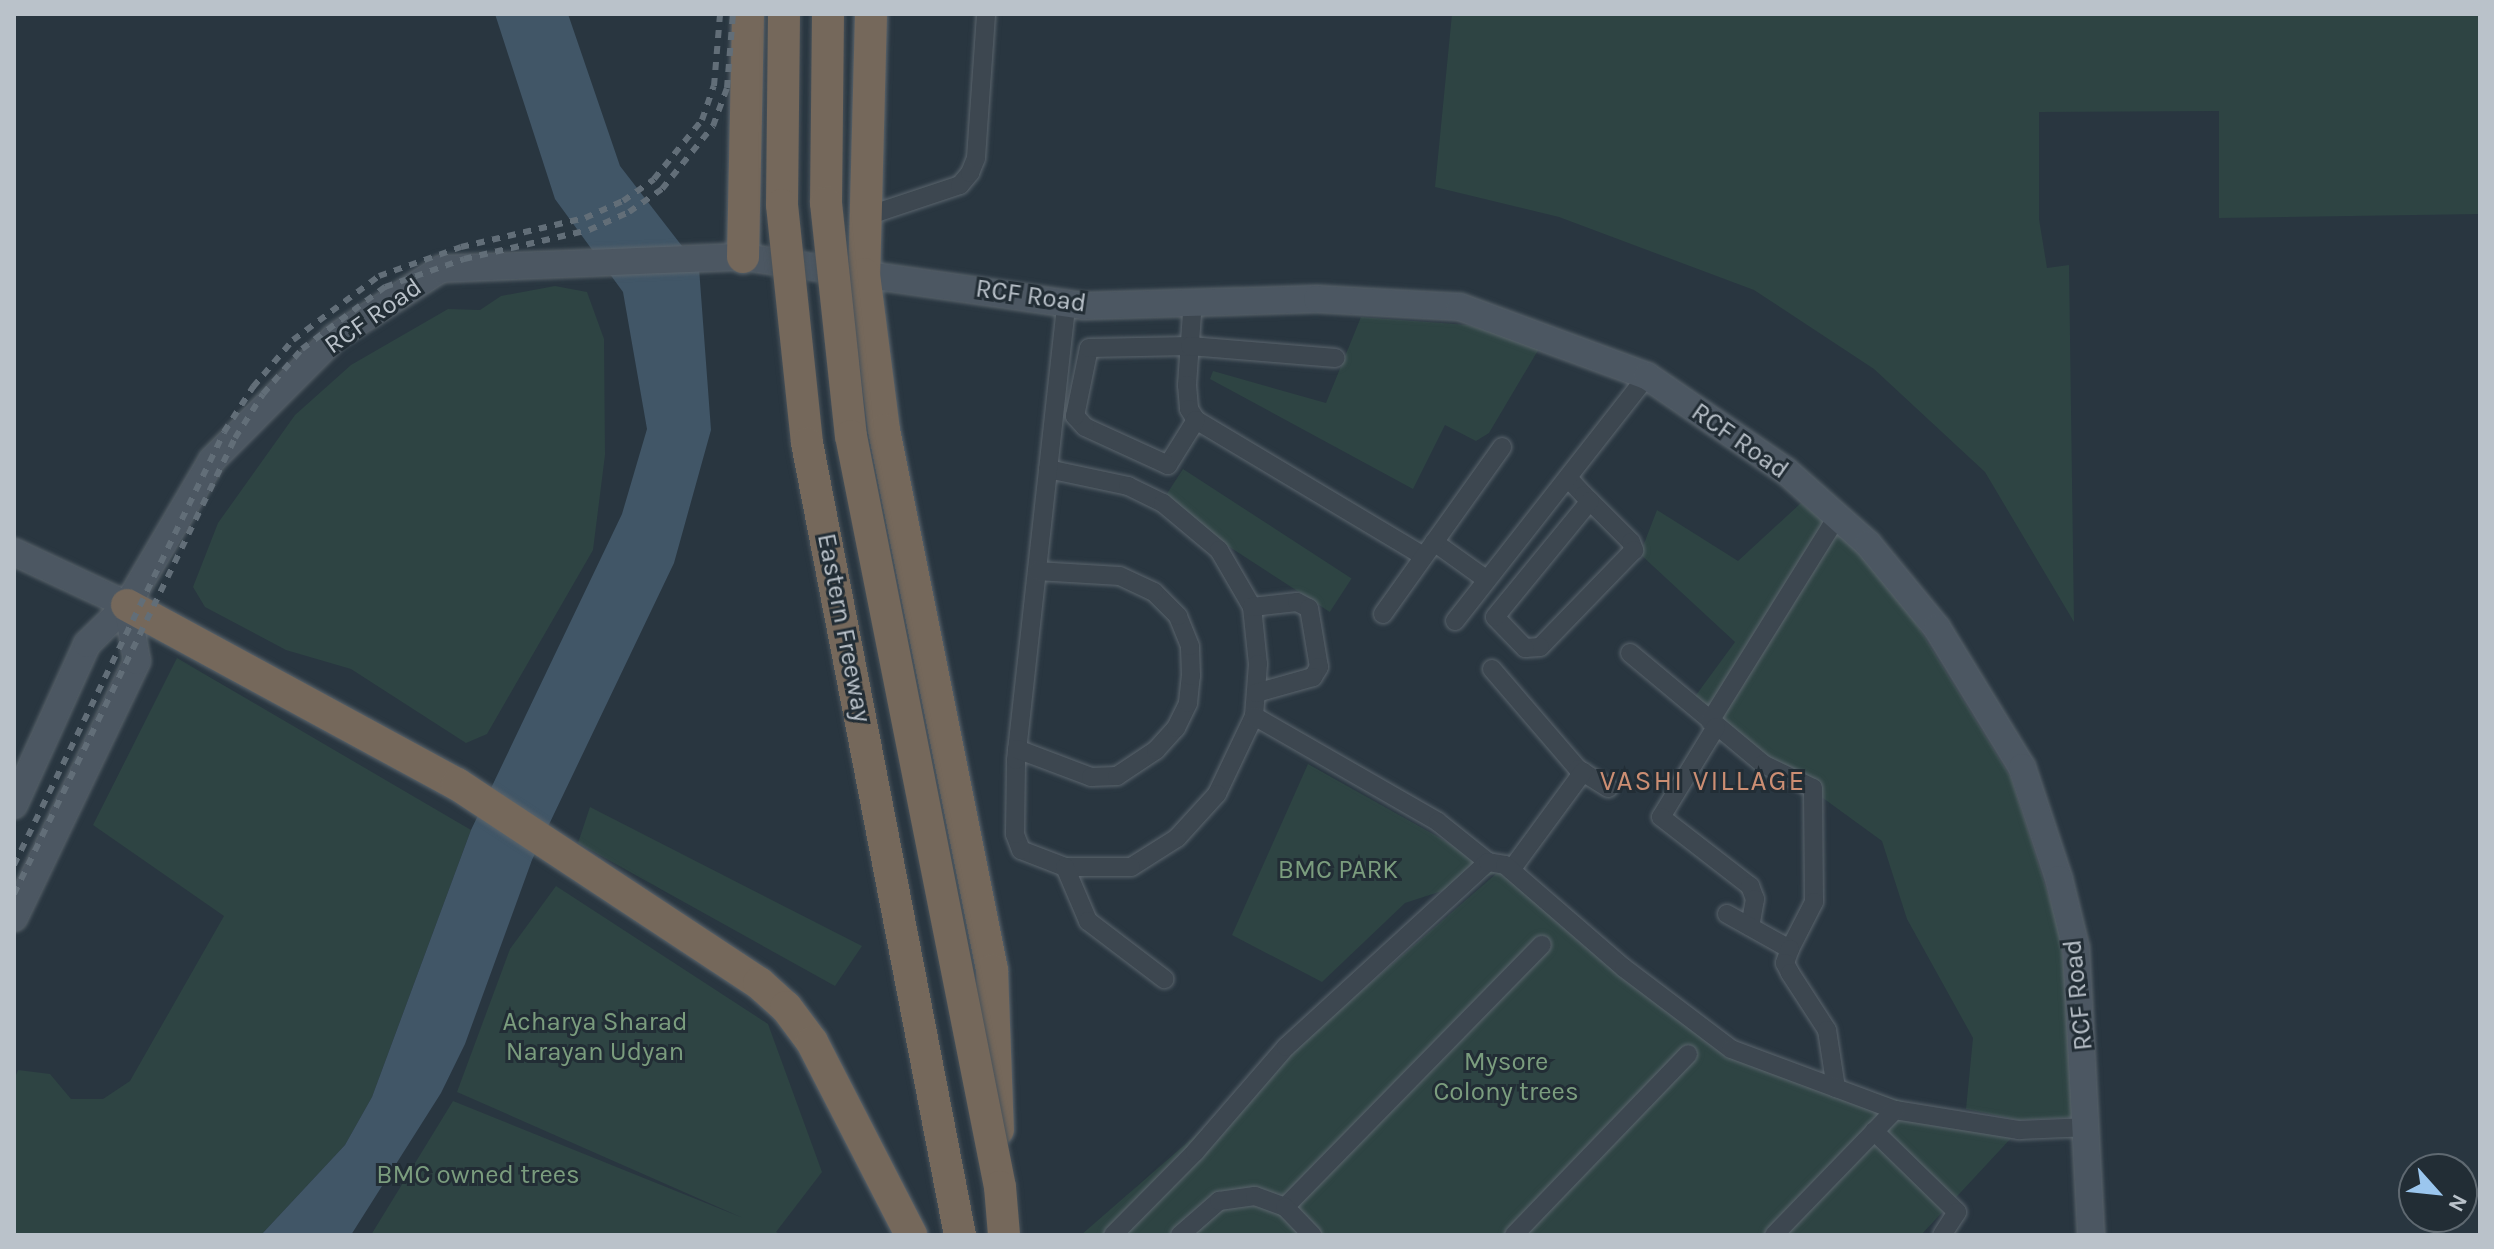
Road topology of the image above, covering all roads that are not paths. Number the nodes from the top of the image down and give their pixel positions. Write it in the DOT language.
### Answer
graph roads {
  1 [pos="748,14"];
  2 [pos="784,14"];
  3 [pos="828,14"];
  4 [pos="871,14"];
  5 [pos="986,14"];
  6 [pos="867,216"];
  7 [pos="743,257"];
  8 [pos="864,274"];
  9 [pos="1193,299"];
  10 [pos="1067,300"];
  11 [pos="1190,346"];
  12 [pos="1336,358"];
  13 [pos="1647,376"];
  14 [pos="1196,420"];
  15 [pos="1502,447"];
  16 [pos="1048,469"];
  17 [pos="1568,478"];
  18 [pos="1590,501"];
  19 [pos="1837,517"];
  20 [pos="1429,549"];
  21 [pos="14,552"];
  22 [pos="1037,571"];
  23 [pos="1487,580"];
  24 [pos="127,605"];
  25 [pos="1252,607"];
  26 [pos="1383,614"];
  27 [pos="1455,621"];
  28 [pos="1630,653"];
  29 [pos="1492,669"];
  30 [pos="1256,693"];
  31 [pos="1254,716"];
  32 [pos="1713,724"];
  33 [pos="1017,749"];
  34 [pos="1583,772"];
  35 [pos="1609,788"];
  36 [pos="14,805"];
  37 [pos="1488,862"];
  38 [pos="1065,867"];
  39 [pos="1511,870"];
  40 [pos="1727,914"];
  41 [pos="14,918"];
  42 [pos="1750,927"];
  43 [pos="1542,945"];
  44 [pos="1790,949"];
  45 [pos="1164,979"];
  46 [pos="1688,1054"];
  47 [pos="1836,1088"];
  48 [pos="1895,1110"];
  49 [pos="2089,1127"];
  50 [pos="1874,1131"];
  51 [pos="1000,1187"];
  52 [pos="1285,1207"];
  53 [pos="911,1235"];
  54 [pos="960,1235"];
  55 [pos="1004,1235"];
  56 [pos="1113,1235"];
  57 [pos="1180,1235"];
  58 [pos="1312,1235"];
  59 [pos="1514,1235"];
  60 [pos="1774,1235"];
  61 [pos="1942,1235"];
  62 [pos="2091,1235"];
  1 -- 7 [label="highway"];
  2 -- 54 [label="highway, Eastern Freeway, bridge"];
  3 -- 51 [label="highway, Eastern Freeway, bridge"];
  4 -- 6 [label="highway"];
  5 -- 6 [label="street"];
  6 -- 8 [label="highway"];
  7 -- 8 [label="street, RCF Road"];
  7 -- 24 [label="street, RCF Road"];
  8 -- 10 [label="street, RCF Road"];
  8 -- 51 [label="highway, bridge"];
  9 -- 10 [label="street, RCF Road"];
  9 -- 11 [label="street"];
  9 -- 13 [label="street, RCF Road"];
  10 -- 16 [label="street"];
  11 -- 12 [label="street"];
  11 -- 14 [label="street"];
  11 -- 14 [label="street"];
  13 -- 17 [label="street"];
  13 -- 19 [label="street, RCF Road"];
  14 -- 20 [label="street"];
  15 -- 20 [label="street"];
  16 -- 22 [label="street"];
  16 -- 25 [label="street"];
  17 -- 18 [label="street"];
  17 -- 23 [label="street"];
  18 -- 18 [label="street"];
  19 -- 32 [label="street"];
  19 -- 49 [label="street, RCF Road"];
  20 -- 23 [label="street"];
  20 -- 26 [label="street"];
  21 -- 24 [label="street"];
  22 -- 33 [label="street"];
  22 -- 33 [label="street"];
  23 -- 27 [label="street"];
  24 -- 36 [label="street, RCF Road"];
  24 -- 41 [label="street"];
  24 -- 53 [label="highway"];
  25 -- 30 [label="street"];
  25 -- 30 [label="street"];
  28 -- 32 [label="street"];
  29 -- 34 [label="street"];
  30 -- 31 [label="street"];
  31 -- 37 [label="street"];
  31 -- 38 [label="street"];
  32 -- 42 [label="street"];
  32 -- 44 [label="street"];
  33 -- 38 [label="street"];
  34 -- 35 [label="street"];
  34 -- 39 [label="street"];
  37 -- 39 [label="street"];
  37 -- 56 [label="street"];
  38 -- 45 [label="street"];
  39 -- 47 [label="street"];
  40 -- 42 [label="street"];
  42 -- 44 [label="street"];
  43 -- 52 [label="street"];
  44 -- 47 [label="street"];
  46 -- 59 [label="street"];
  47 -- 48 [label="street"];
  48 -- 49 [label="street"];
  48 -- 50 [label="street"];
  49 -- 62 [label="street, RCF Road"];
  50 -- 60 [label="street"];
  50 -- 61 [label="street"];
  51 -- 55 [label="highway, Eastern Freeway, bridge"];
  52 -- 57 [label="street"];
  52 -- 58 [label="street"];
}
